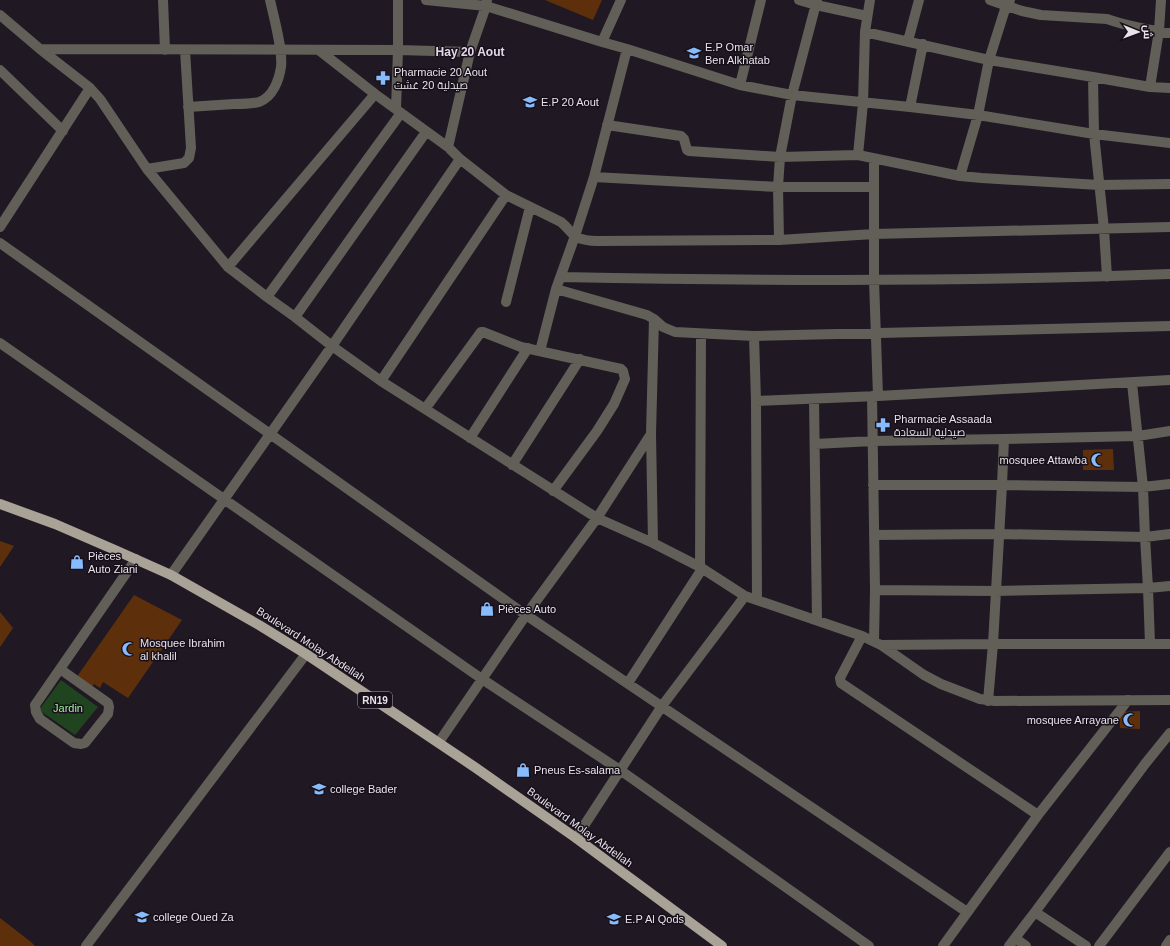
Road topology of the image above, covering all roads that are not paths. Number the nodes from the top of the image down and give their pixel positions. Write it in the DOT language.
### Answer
graph roads {
  1 [pos="163,0"];
  2 [pos="270,0"];
  3 [pos="398,0"];
  4 [pos="426,0"];
  5 [pos="621,0"];
  6 [pos="761,0"];
  7 [pos="799,0"];
  8 [pos="870,0"];
  9 [pos="919,0"];
  10 [pos="990,0"];
  11 [pos="1161,0"];
  12 [pos="486,3"];
  13 [pos="816,3"];
  14 [pos="1008,3"];
  15 [pos="0,15"];
  16 [pos="867,16"];
  17 [pos="1159,31"];
  18 [pos="865,32"];
  19 [pos="1170,32"];
  20 [pos="908,41"];
  21 [pos="602,42"];
  22 [pos="923,44"];
  23 [pos="627,48"];
  24 [pos="40,49"];
  25 [pos="165,50"];
  26 [pos="185,50"];
  27 [pos="280,50"];
  28 [pos="398,50"];
  29 [pos="320,51"];
  30 [pos="470,52"];
  31 [pos="989,60"];
  32 [pos="0,70"];
  33 [pos="1093,77"];
  34 [pos="740,84"];
  35 [pos="1150,87"];
  36 [pos="90,88"];
  37 [pos="1170,88"];
  38 [pos="375,94"];
  39 [pos="792,95"];
  40 [pos="863,103"];
  41 [pos="188,107"];
  42 [pos="910,107"];
  43 [pos="399,111"];
  44 [pos="978,115"];
  45 [pos="607,125"];
  46 [pos="63,131"];
  47 [pos="426,132"];
  48 [pos="1094,134"];
  49 [pos="1170,143"];
  50 [pos="448,147"];
  51 [pos="858,155"];
  52 [pos="780,157"];
  53 [pos="460,159"];
  54 [pos="874,159"];
  55 [pos="147,169"];
  56 [pos="960,176"];
  57 [pos="594,177"];
  58 [pos="1170,184"];
  59 [pos="1099,186"];
  60 [pos="778,187"];
  61 [pos="874,187"];
  62 [pos="506,195"];
  63 [pos="530,207"];
  64 [pos="0,227"];
  65 [pos="1170,227"];
  66 [pos="1104,230"];
  67 [pos="874,234"];
  68 [pos="575,236"];
  69 [pos="779,240"];
  70 [pos="0,243"];
  71 [pos="228,267"];
  72 [pos="1170,274"];
  73 [pos="561,277"];
  74 [pos="1107,277"];
  75 [pos="874,280"];
  76 [pos="556,289"];
  77 [pos="267,297"];
  78 [pos="506,302"];
  79 [pos="295,317"];
  80 [pos="654,319"];
  81 [pos="1170,326"];
  82 [pos="700,334"];
  83 [pos="875,334"];
  84 [pos="754,336"];
  85 [pos="0,343"];
  86 [pos="332,346"];
  87 [pos="528,348"];
  88 [pos="540,351"];
  89 [pos="580,359"];
  90 [pos="1170,380"];
  91 [pos="381,381"];
  92 [pos="1132,383"];
  93 [pos="875,396"];
  94 [pos="814,399"];
  95 [pos="756,401"];
  96 [pos="425,409"];
  97 [pos="1170,431"];
  98 [pos="270,434"];
  99 [pos="651,434"];
  100 [pos="1138,436"];
  101 [pos="470,438"];
  102 [pos="1004,439"];
  103 [pos="874,441"];
  104 [pos="815,444"];
  105 [pos="512,464"];
  106 [pos="1170,484"];
  107 [pos="874,485"];
  108 [pos="1002,485"];
  109 [pos="1143,487"];
  110 [pos="553,491"];
  111 [pos="225,499"];
  112 [pos="0,504"];
  113 [pos="597,518"];
  114 [pos="999,534"];
  115 [pos="1170,534"];
  116 [pos="874,535"];
  117 [pos="1145,537"];
  118 [pos="653,542"];
  119 [pos="136,559"];
  120 [pos="701,568"];
  121 [pos="171,575"];
  122 [pos="1170,586"];
  123 [pos="1148,588"];
  124 [pos="875,590"];
  125 [pos="995,590"];
  126 [pos="745,596"];
  127 [pos="757,600"];
  128 [pos="526,615"];
  129 [pos="817,620"];
  130 [pos="862,636"];
  131 [pos="877,643"];
  132 [pos="993,644"];
  133 [pos="1150,644"];
  134 [pos="1170,644"];
  135 [pos="306,654"];
  136 [pos="60,669"];
  137 [pos="482,679"];
  138 [pos="628,683"];
  139 [pos="1128,700"];
  140 [pos="1170,700"];
  141 [pos="988,701"];
  142 [pos="662,706"];
  143 [pos="1169,736"];
  144 [pos="439,742"];
  145 [pos="620,770"];
  146 [pos="1038,815"];
  147 [pos="576,838"];
  148 [pos="1170,852"];
  149 [pos="967,912"];
  150 [pos="1036,912"];
  151 [pos="1170,940"];
  152 [pos="1012,942"];
  153 [pos="86,946"];
  154 [pos="722,946"];
  155 [pos="869,946"];
  156 [pos="943,946"];
  157 [pos="1026,946"];
  158 [pos="1086,946"];
  159 [pos="1099,946"];
  160 [pos="1166,946"];
  1 -- 25 [label="street"];
  2 -- 27 [label="street"];
  3 -- 28 [label="street"];
  4 -- 12 [label="street"];
  5 -- 21 [label="street"];
  6 -- 34 [label="street"];
  7 -- 13 [label="street"];
  8 -- 16 [label="street"];
  9 -- 20 [label="street"];
  10 -- 14 [label="street"];
  11 -- 17 [label="street"];
  12 -- 21 [label="street"];
  12 -- 30 [label="street"];
  13 -- 16 [label="street"];
  13 -- 39 [label="street"];
  14 -- 17 [label="street"];
  14 -- 31 [label="street"];
  15 -- 24 [label="street"];
  16 -- 18 [label="street"];
  17 -- 19 [label="street"];
  17 -- 35 [label="street"];
  18 -- 20 [label="street"];
  18 -- 40 [label="street"];
  20 -- 22 [label="street"];
  21 -- 23 [label="street"];
  22 -- 31 [label="street"];
  22 -- 42 [label="street"];
  23 -- 34 [label="street"];
  23 -- 45 [label="street"];
  24 -- 25 [label="street"];
  24 -- 36 [label="street"];
  25 -- 26 [label="street"];
  26 -- 27 [label="street"];
  26 -- 41 [label="street"];
  27 -- 29 [label="street"];
  27 -- 41 [label="street"];
  28 -- 29 [label="street"];
  28 -- 30 [label="street"];
  28 -- 43 [label="street"];
  29 -- 38 [label="street"];
  30 -- 50 [label="street"];
  31 -- 33 [label="street"];
  31 -- 44 [label="street"];
  32 -- 46 [label="street"];
  33 -- 35 [label="street"];
  33 -- 48 [label="street"];
  34 -- 39 [label="street"];
  35 -- 37 [label="street"];
  36 -- 46 [label="street"];
  36 -- 55 [label="street"];
  38 -- 43 [label="street"];
  38 -- 71 [label="street"];
  39 -- 40 [label="street"];
  39 -- 52 [label="street"];
  40 -- 42 [label="street"];
  40 -- 51 [label="street"];
  41 -- 55 [label="street"];
  42 -- 44 [label="street"];
  43 -- 47 [label="street"];
  43 -- 77 [label="street"];
  44 -- 48 [label="street"];
  44 -- 56 [label="street"];
  45 -- 52 [label="street"];
  45 -- 57 [label="street"];
  46 -- 64 [label="street"];
  47 -- 50 [label="street"];
  47 -- 79 [label="street"];
  48 -- 49 [label="street"];
  48 -- 59 [label="street"];
  50 -- 53 [label="street"];
  51 -- 52 [label="street"];
  51 -- 54 [label="street"];
  52 -- 60 [label="street"];
  53 -- 62 [label="street"];
  53 -- 86 [label="street"];
  54 -- 56 [label="street"];
  54 -- 61 [label="street"];
  55 -- 71 [label="street"];
  56 -- 59 [label="street"];
  57 -- 60 [label="street"];
  57 -- 68 [label="street"];
  58 -- 59 [label="street"];
  59 -- 66 [label="street"];
  60 -- 61 [label="street"];
  60 -- 69 [label="street"];
  61 -- 67 [label="street"];
  62 -- 63 [label="street"];
  62 -- 91 [label="street"];
  63 -- 68 [label="street"];
  63 -- 78 [label="street"];
  65 -- 66 [label="street"];
  66 -- 67 [label="street"];
  66 -- 74 [label="street"];
  67 -- 69 [label="street"];
  67 -- 75 [label="street"];
  68 -- 69 [label="street"];
  68 -- 73 [label="street"];
  70 -- 98 [label="street"];
  71 -- 77 [label="street"];
  72 -- 74 [label="street"];
  73 -- 75 [label="street"];
  73 -- 76 [label="street"];
  74 -- 75 [label="street"];
  75 -- 83 [label="street"];
  76 -- 80 [label="street"];
  76 -- 88 [label="street"];
  77 -- 79 [label="street"];
  79 -- 86 [label="street"];
  80 -- 82 [label="street"];
  80 -- 99 [label="street"];
  81 -- 83 [label="street"];
  82 -- 84 [label="street"];
  82 -- 120 [label="street"];
  83 -- 84 [label="street"];
  83 -- 93 [label="street"];
  84 -- 95 [label="street"];
  85 -- 111 [label="street"];
  86 -- 91 [label="street"];
  86 -- 98 [label="street"];
  87 -- 88 [label="street"];
  87 -- 96 [label="street"];
  87 -- 101 [label="street"];
  88 -- 89 [label="street"];
  89 -- 105 [label="street"];
  89 -- 110 [label="street"];
  90 -- 92 [label="street"];
  91 -- 96 [label="street"];
  92 -- 93 [label="street"];
  92 -- 100 [label="street"];
  93 -- 94 [label="street"];
  93 -- 103 [label="street"];
  94 -- 95 [label="street"];
  94 -- 104 [label="street"];
  95 -- 127 [label="street"];
  96 -- 101 [label="street"];
  97 -- 100 [label="street"];
  98 -- 111 [label="street"];
  98 -- 128 [label="street"];
  99 -- 113 [label="street"];
  99 -- 118 [label="street"];
  100 -- 102 [label="street"];
  100 -- 109 [label="street"];
  101 -- 105 [label="street"];
  102 -- 103 [label="street"];
  102 -- 108 [label="street"];
  103 -- 104 [label="street"];
  103 -- 107 [label="street"];
  104 -- 129 [label="street"];
  105 -- 110 [label="street"];
  106 -- 109 [label="street"];
  107 -- 108 [label="street"];
  107 -- 116 [label="street"];
  108 -- 109 [label="street"];
  108 -- 114 [label="street"];
  109 -- 117 [label="street"];
  110 -- 113 [label="street"];
  111 -- 121 [label="street"];
  111 -- 137 [label="street"];
  112 -- 119 [label="main road, Boulevard Molay Abdellah / RN19"];
  113 -- 118 [label="street"];
  113 -- 128 [label="street"];
  114 -- 116 [label="street"];
  114 -- 117 [label="street"];
  114 -- 125 [label="street"];
  115 -- 117 [label="street"];
  116 -- 124 [label="street"];
  117 -- 123 [label="street"];
  118 -- 120 [label="street"];
  119 -- 121 [label="main road, Boulevard Molay Abdellah / RN19"];
  119 -- 136 [label="street"];
  120 -- 126 [label="street"];
  120 -- 138 [label="street"];
  121 -- 135 [label="main road, Boulevard Molay Abdellah / RN19"];
  122 -- 123 [label="street"];
  123 -- 125 [label="street"];
  123 -- 133 [label="street"];
  124 -- 125 [label="street"];
  124 -- 131 [label="street"];
  125 -- 132 [label="street"];
  126 -- 127 [label="street"];
  126 -- 142 [label="street"];
  127 -- 129 [label="street"];
  128 -- 137 [label="street"];
  128 -- 138 [label="street"];
  129 -- 130 [label="street"];
  130 -- 131 [label="street"];
  130 -- 146 [label="street"];
  131 -- 132 [label="street"];
  131 -- 141 [label="street"];
  132 -- 133 [label="street"];
  132 -- 141 [label="street"];
  133 -- 134 [label="street"];
  135 -- 144 [label="main road, Boulevard Molay Abdellah / RN19"];
  135 -- 153 [label="street"];
  136 -- 136 [label="street"];
  137 -- 144 [label="street"];
  137 -- 145 [label="street"];
  138 -- 142 [label="street"];
  139 -- 140 [label="street"];
  139 -- 141 [label="street"];
  139 -- 146 [label="street"];
  142 -- 145 [label="street"];
  142 -- 149 [label="street"];
  143 -- 150 [label="street"];
  144 -- 147 [label="main road, Boulevard Molay Abdellah / RN19"];
  145 -- 147 [label="street"];
  145 -- 155 [label="street"];
  146 -- 149 [label="street"];
  147 -- 154 [label="main road, Boulevard Molay Abdellah / RN19"];
  148 -- 159 [label="street"];
  149 -- 156 [label="street"];
  150 -- 152 [label="street"];
  150 -- 158 [label="street"];
  151 -- 160 [label="street"];
  152 -- 157 [label="street"];
}
